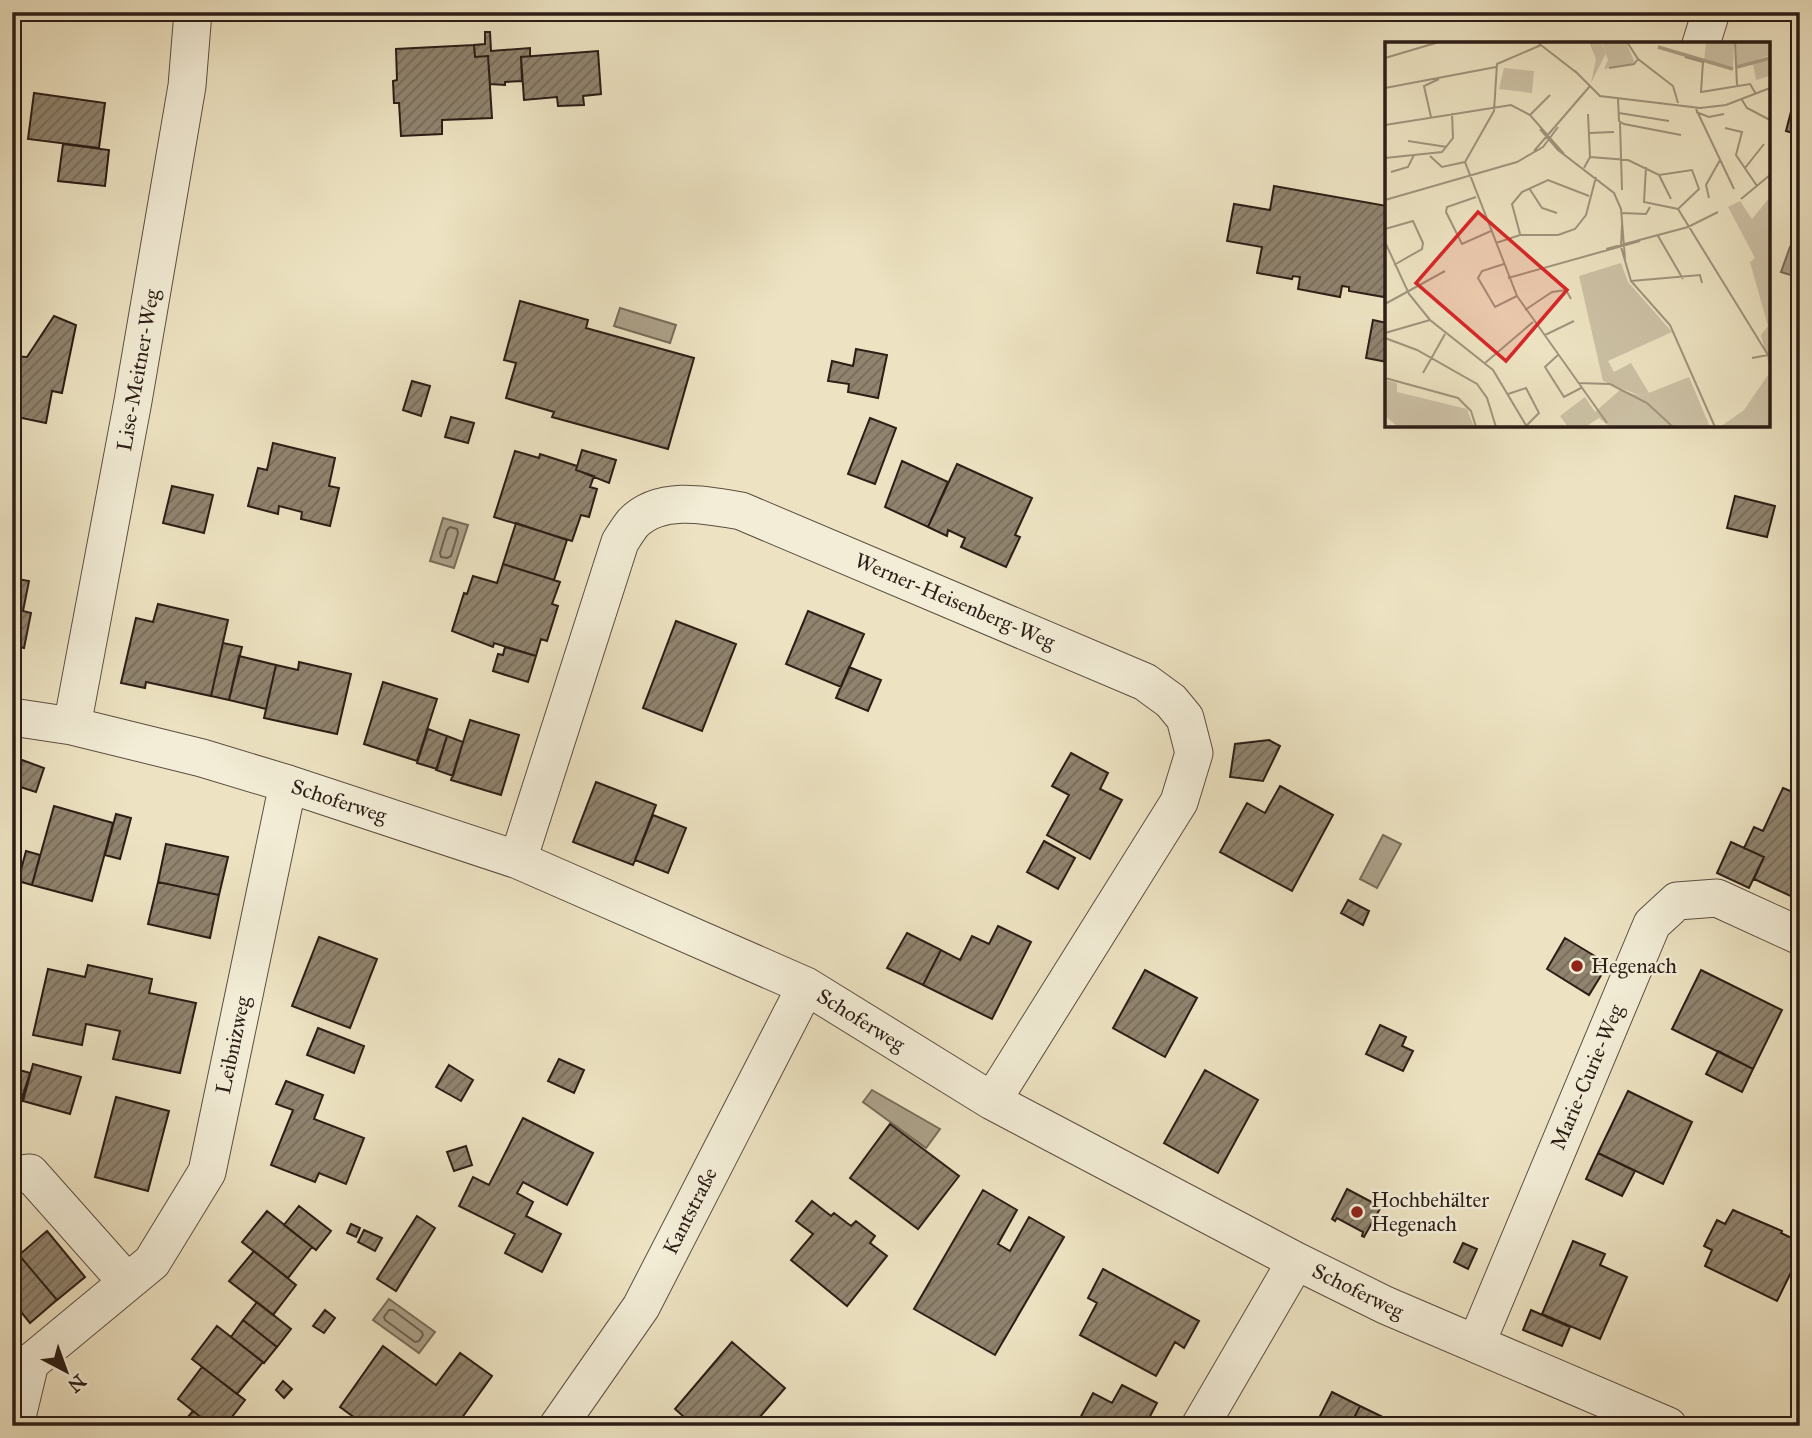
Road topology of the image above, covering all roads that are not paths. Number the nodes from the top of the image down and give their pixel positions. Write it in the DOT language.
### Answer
graph roads {
  1 [pos="193,12"];
  2 [pos="1711,12"];
  3 [pos="1703,42"];
  4 [pos="12,717"];
  5 [pos="72,726"];
  6 [pos="288,784"];
  7 [pos="518,859"];
  8 [pos="1800,936"];
  9 [pos="806,986"];
  10 [pos="992,1101"];
  11 [pos="12,1175"];
  12 [pos="1296,1261"];
  13 [pos="127,1282"];
  14 [pos="1476,1344"];
  15 [pos="12,1422"];
  16 [pos="558,1426"];
  17 [pos="1200,1426"];
  18 [pos="1668,1426"];
  1 -- 5 [label="street, Lise-Meitner-Weg"];
  2 -- 3 [label="street"];
  4 -- 5 [label="street, Schoferweg"];
  5 -- 6 [label="street, Schoferweg"];
  6 -- 7 [label="street, Schoferweg"];
  6 -- 13 [label="street, Leibnizweg"];
  7 -- 9 [label="street, Schoferweg"];
  7 -- 10 [label="street, Werner-Heisenberg-Weg"];
  8 -- 14 [label="street, Marie-Curie-Weg"];
  9 -- 10 [label="street, Schoferweg"];
  9 -- 16 [label="street, Kantstraße"];
  10 -- 12 [label="street, Schoferweg"];
  11 -- 13 [label="street"];
  12 -- 14 [label="street, Schoferweg"];
  12 -- 17 [label="street"];
  13 -- 15 [label="street, Leibnizweg"];
  14 -- 18 [label="street, Schoferweg"];
}
